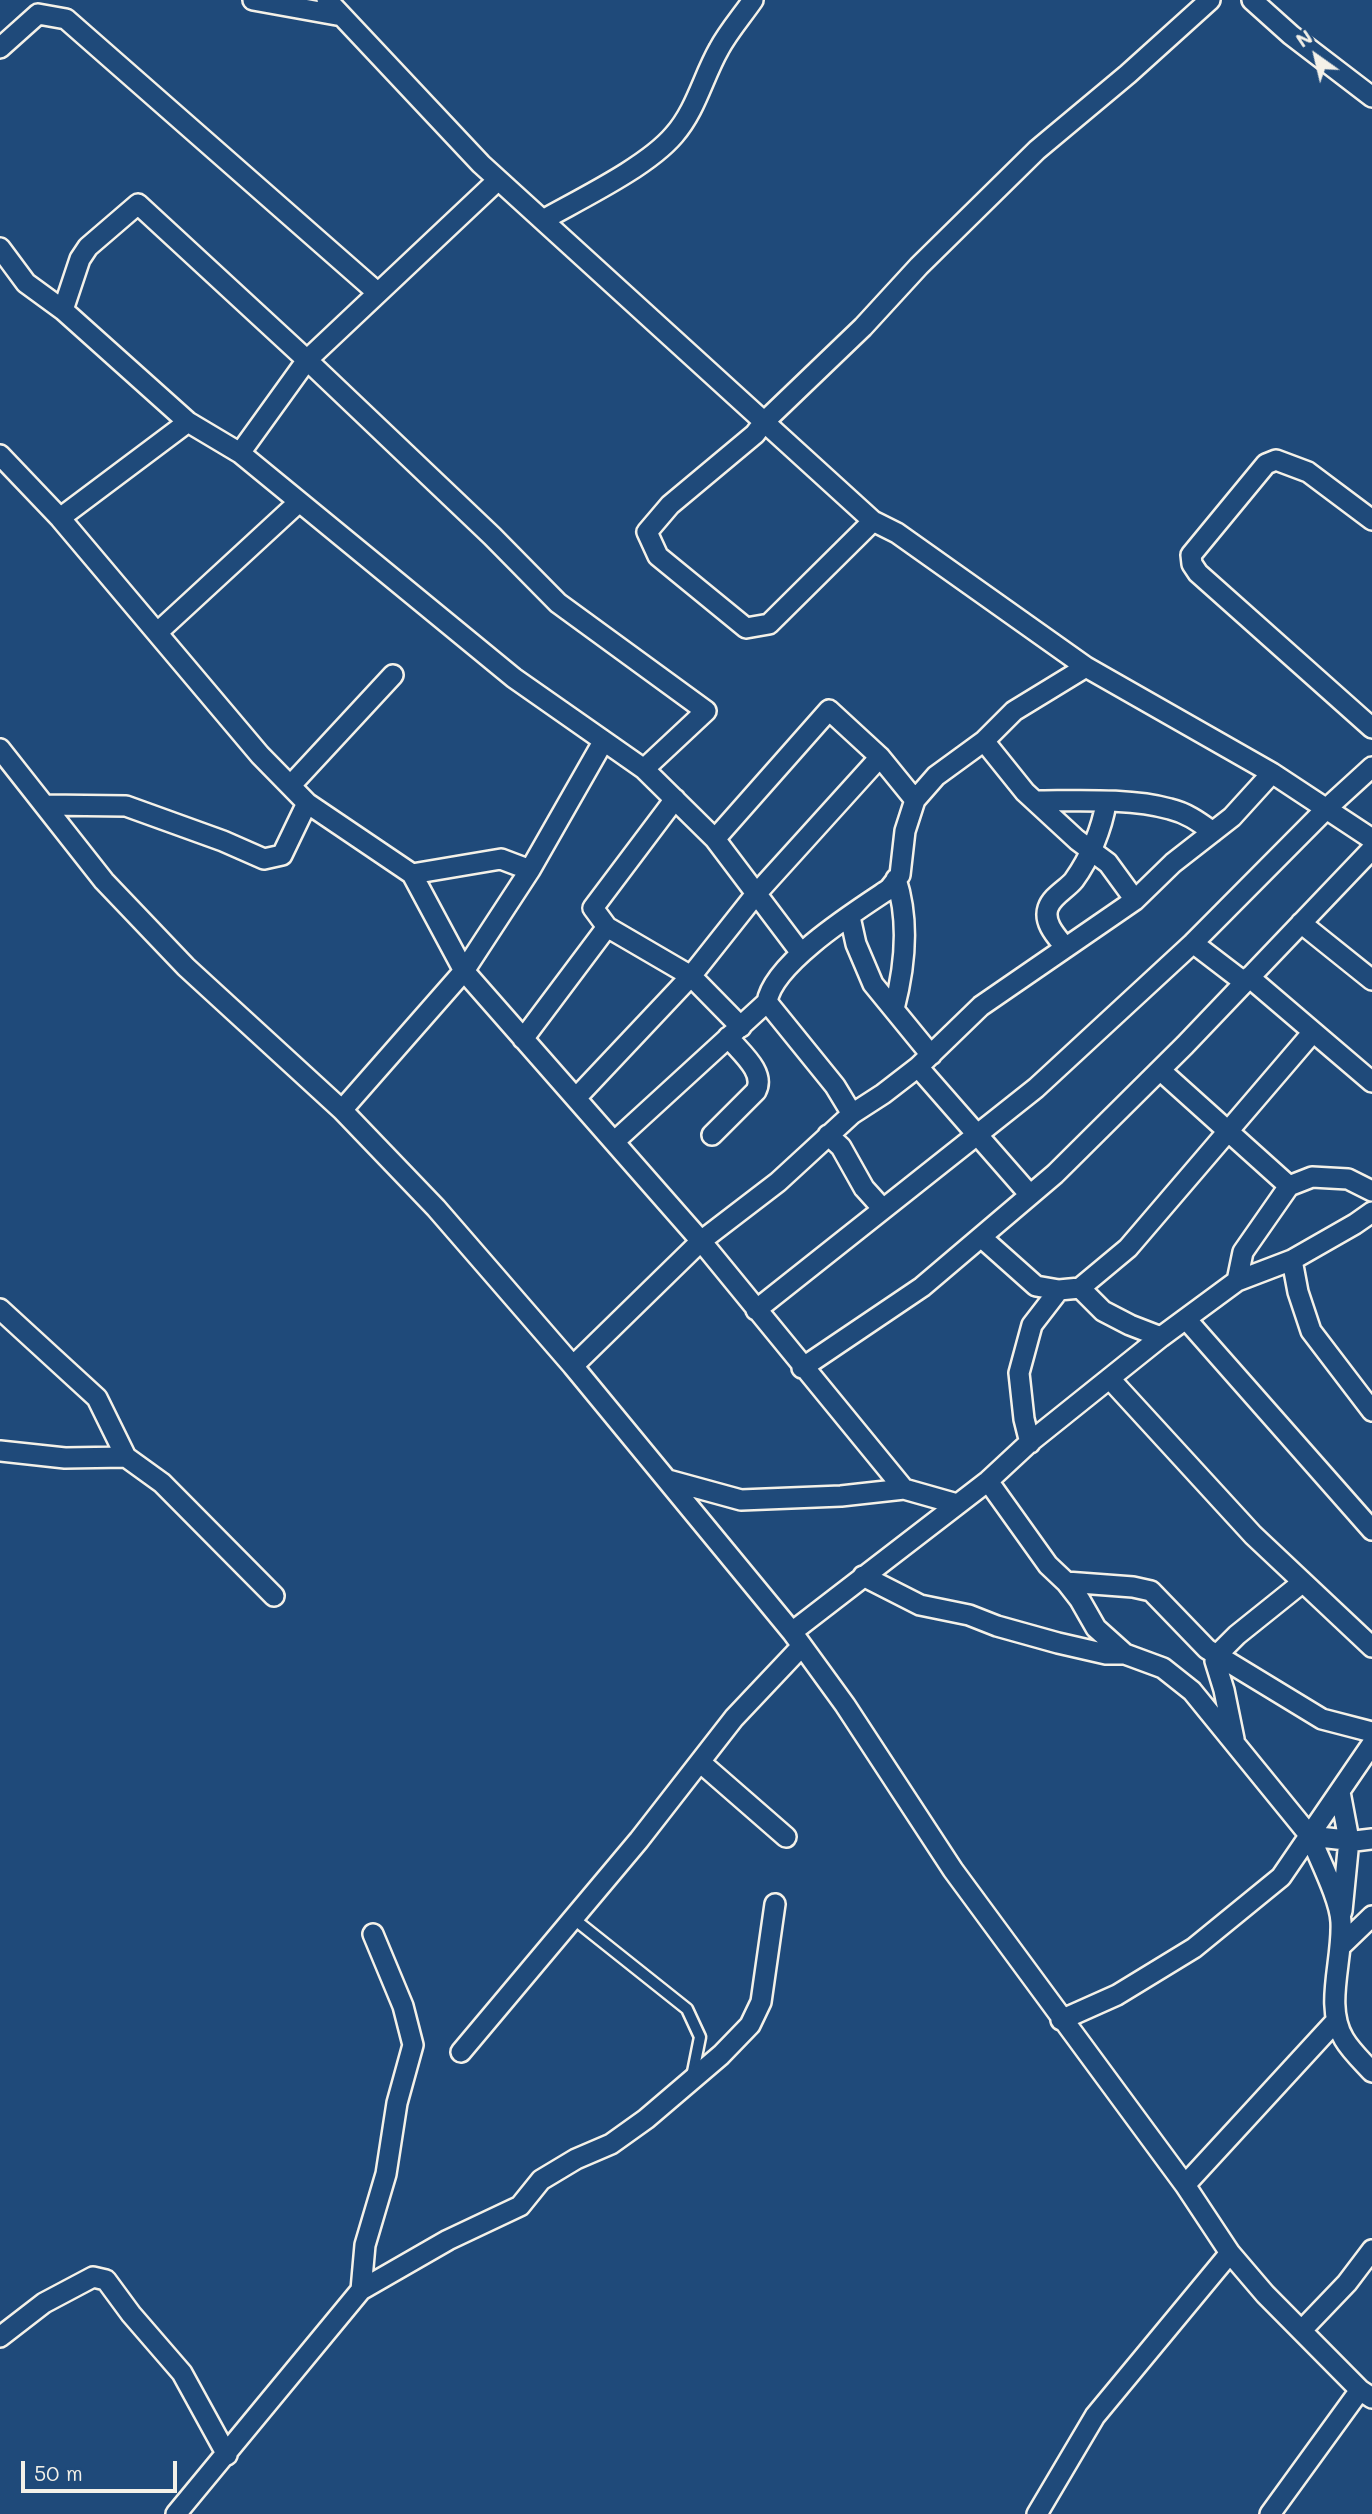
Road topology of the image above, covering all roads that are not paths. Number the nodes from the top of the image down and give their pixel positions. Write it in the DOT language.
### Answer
graph roads {
  1 [pos="253,0"];
  2 [pos="327,0"];
  3 [pos="753,0"];
  4 [pos="1210,0"];
  5 [pos="1252,0"];
  6 [pos="342,16"];
  7 [pos="0,48"];
  8 [pos="1372,96"];
  9 [pos="498,180"];
  10 [pos="543,220"];
  11 [pos="0,248"];
  12 [pos="378,293"];
  13 [pos="63,310"];
  14 [pos="307,360"];
  15 [pos="188,422"];
  16 [pos="764,422"];
  17 [pos="240,453"];
  18 [pos="0,455"];
  19 [pos="299,502"];
  20 [pos="60,518"];
  21 [pos="1372,520"];
  22 [pos="873,521"];
  23 [pos="158,632"];
  24 [pos="1086,667"];
  25 [pos="393,675"];
  26 [pos="1372,728"];
  27 [pos="984,741"];
  28 [pos="603,742"];
  29 [pos="0,749"];
  30 [pos="880,757"];
  31 [pos="1372,767"];
  32 [pos="644,769"];
  33 [pos="1272,774"];
  34 [pos="291,785"];
  35 [pos="675,799"];
  36 [pos="915,800"];
  37 [pos="1035,801"];
  38 [pos="307,803"];
  39 [pos="1107,803"];
  40 [pos="45,805"];
  41 [pos="1326,809"];
  42 [pos="1213,832"];
  43 [pos="715,839"];
  44 [pos="1372,839"];
  45 [pos="1372,849"];
  46 [pos="1090,850"];
  47 [pos="530,870"];
  48 [pos="412,874"];
  49 [pos="896,879"];
  50 [pos="756,894"];
  51 [pos="1135,900"];
  52 [pos="850,917"];
  53 [pos="1301,923"];
  54 [pos="607,927"];
  55 [pos="1193,943"];
  56 [pos="1065,947"];
  57 [pos="801,953"];
  58 [pos="464,971"];
  59 [pos="691,976"];
  60 [pos="1247,980"];
  61 [pos="1372,980"];
  62 [pos="767,1002"];
  63 [pos="894,1009"];
  64 [pos="734,1032"];
  65 [pos="1313,1032"];
  66 [pos="523,1039"];
  67 [pos="925,1061"];
  68 [pos="1160,1070"];
  69 [pos="1372,1081"];
  70 [pos="576,1098"];
  71 [pos="342,1110"];
  72 [pos="852,1114"];
  73 [pos="1228,1131"];
  74 [pos="977,1134"];
  75 [pos="712,1135"];
  76 [pos="828,1135"];
  77 [pos="615,1141"];
  78 [pos="1289,1186"];
  79 [pos="1372,1191"];
  80 [pos="1030,1195"];
  81 [pos="883,1209"];
  82 [pos="1372,1212"];
  83 [pos="981,1237"];
  84 [pos="701,1241"];
  85 [pos="1292,1260"];
  86 [pos="1237,1281"];
  87 [pos="1080,1287"];
  88 [pos="1059,1290"];
  89 [pos="0,1309"];
  90 [pos="756,1310"];
  91 [pos="1186,1319"];
  92 [pos="1161,1337"];
  93 [pos="573,1366"];
  94 [pos="802,1368"];
  95 [pos="1110,1379"];
  96 [pos="1372,1411"];
  97 [pos="1030,1443"];
  98 [pos="0,1451"];
  99 [pos="126,1457"];
  100 [pos="668,1480"];
  101 [pos="988,1481"];
  102 [pos="904,1489"];
  103 [pos="957,1504"];
  104 [pos="1372,1530"];
  105 [pos="863,1576"];
  106 [pos="1303,1582"];
  107 [pos="1066,1583"];
  108 [pos="274,1597"];
  109 [pos="797,1639"];
  110 [pos="1372,1647"];
  111 [pos="1125,1654"];
  112 [pos="1217,1655"];
  113 [pos="1372,1732"];
  114 [pos="1235,1744"];
  115 [pos="1372,1744"];
  116 [pos="700,1762"];
  117 [pos="1339,1792"];
  118 [pos="1310,1836"];
  119 [pos="786,1837"];
  120 [pos="1372,1839"];
  121 [pos="1349,1840"];
  122 [pos="775,1905"];
  123 [pos="1372,1916"];
  124 [pos="574,1919"];
  125 [pos="1341,1919"];
  126 [pos="373,1934"];
  127 [pos="1341,1947"];
  128 [pos="1062,2020"];
  129 [pos="1335,2022"];
  130 [pos="461,2052"];
  131 [pos="1372,2072"];
  132 [pos="692,2079"];
  133 [pos="1185,2185"];
  134 [pos="1372,2250"];
  135 [pos="1230,2253"];
  136 [pos="361,2290"];
  137 [pos="1303,2330"];
  138 [pos="0,2337"];
  139 [pos="1366,2394"];
  140 [pos="227,2455"];
  141 [pos="176,2514"];
  142 [pos="1037,2514"];
  143 [pos="1270,2514"];
  1 -- 6 [label="street"];
  2 -- 6 [label="street"];
  3 -- 10 [label="street"];
  4 -- 16 [label="street"];
  5 -- 8 [label="street"];
  6 -- 9 [label="street"];
  7 -- 12 [label="street"];
  9 -- 10 [label="street"];
  9 -- 12 [label="street"];
  10 -- 16 [label="street"];
  11 -- 13 [label="street"];
  12 -- 14 [label="street"];
  13 -- 14 [label="street"];
  13 -- 15 [label="street"];
  14 -- 17 [label="street"];
  14 -- 32 [label="street"];
  15 -- 17 [label="street"];
  15 -- 20 [label="street"];
  16 -- 22 [label="street"];
  16 -- 22 [label="street"];
  17 -- 19 [label="street"];
  18 -- 20 [label="street"];
  19 -- 23 [label="street"];
  19 -- 28 [label="street"];
  20 -- 23 [label="street"];
  21 -- 26 [label="street"];
  22 -- 24 [label="street"];
  23 -- 34 [label="street"];
  24 -- 27 [label="street"];
  24 -- 33 [label="street"];
  25 -- 34 [label="street"];
  27 -- 36 [label="street"];
  27 -- 37 [label="street"];
  28 -- 32 [label="street"];
  28 -- 47 [label="street"];
  29 -- 40 [label="street"];
  30 -- 36 [label="street"];
  30 -- 43 [label="street"];
  30 -- 50 [label="street"];
  31 -- 41 [label="street"];
  32 -- 35 [label="street"];
  33 -- 41 [label="street"];
  33 -- 42 [label="street"];
  34 -- 38 [label="street"];
  35 -- 43 [label="street"];
  35 -- 54 [label="street"];
  36 -- 49 [label="street"];
  37 -- 39 [label="street"];
  37 -- 46 [label="street"];
  38 -- 40 [label="street"];
  38 -- 48 [label="street"];
  39 -- 42 [label="street"];
  39 -- 46 [label="street"];
  40 -- 71 [label="street"];
  41 -- 44 [label="street"];
  41 -- 55 [label="street"];
  42 -- 51 [label="street"];
  43 -- 50 [label="street"];
  45 -- 53 [label="street"];
  46 -- 51 [label="street"];
  46 -- 56 [label="street"];
  47 -- 48 [label="street"];
  47 -- 58 [label="street"];
  48 -- 58 [label="street"];
  49 -- 52 [label="street"];
  49 -- 63 [label="street"];
  50 -- 57 [label="street"];
  50 -- 59 [label="street"];
  51 -- 56 [label="street"];
  52 -- 57 [label="street"];
  52 -- 63 [label="street"];
  53 -- 60 [label="street"];
  53 -- 61 [label="street"];
  54 -- 59 [label="street"];
  54 -- 66 [label="street"];
  55 -- 60 [label="street"];
  55 -- 74 [label="street"];
  56 -- 67 [label="street"];
  57 -- 62 [label="street"];
  58 -- 66 [label="street"];
  58 -- 71 [label="street"];
  59 -- 64 [label="street"];
  59 -- 70 [label="street"];
  60 -- 65 [label="street"];
  60 -- 68 [label="street"];
  62 -- 64 [label="street"];
  62 -- 72 [label="street"];
  63 -- 67 [label="street"];
  64 -- 75 [label="street"];
  64 -- 77 [label="street"];
  65 -- 69 [label="street"];
  65 -- 73 [label="street"];
  66 -- 70 [label="street"];
  67 -- 72 [label="street"];
  67 -- 74 [label="street"];
  68 -- 73 [label="street"];
  68 -- 80 [label="street"];
  70 -- 77 [label="street"];
  71 -- 93 [label="street"];
  72 -- 76 [label="street"];
  73 -- 78 [label="street"];
  73 -- 87 [label="street"];
  74 -- 80 [label="street"];
  74 -- 81 [label="street"];
  76 -- 81 [label="street"];
  76 -- 84 [label="street"];
  77 -- 84 [label="street"];
  78 -- 79 [label="street"];
  78 -- 86 [label="street"];
  80 -- 83 [label="street"];
  81 -- 90 [label="street"];
  82 -- 85 [label="street"];
  83 -- 88 [label="street"];
  83 -- 94 [label="street"];
  84 -- 90 [label="street"];
  84 -- 93 [label="street"];
  85 -- 86 [label="street"];
  85 -- 96 [label="street"];
  86 -- 91 [label="street"];
  87 -- 88 [label="street"];
  87 -- 92 [label="street"];
  88 -- 97 [label="street"];
  89 -- 99 [label="street"];
  90 -- 94 [label="street"];
  91 -- 92 [label="street"];
  91 -- 104 [label="street"];
  92 -- 95 [label="street"];
  93 -- 100 [label="street"];
  94 -- 102 [label="street"];
  95 -- 97 [label="street"];
  95 -- 106 [label="street"];
  97 -- 101 [label="street"];
  98 -- 99 [label="street"];
  99 -- 108 [label="street"];
  100 -- 102 [label="street"];
  100 -- 109 [label="street"];
  101 -- 103 [label="street"];
  101 -- 107 [label="street"];
  102 -- 103 [label="street"];
  103 -- 105 [label="street"];
  105 -- 109 [label="street"];
  105 -- 111 [label="street"];
  106 -- 110 [label="street"];
  106 -- 112 [label="street"];
  107 -- 111 [label="street"];
  107 -- 112 [label="street"];
  109 -- 116 [label="street"];
  109 -- 128 [label="street"];
  111 -- 114 [label="street"];
  112 -- 113 [label="street"];
  112 -- 114 [label="street"];
  114 -- 118 [label="street"];
  115 -- 117 [label="street"];
  116 -- 119 [label="street"];
  116 -- 124 [label="street"];
  117 -- 118 [label="street"];
  117 -- 121 [label="street"];
  118 -- 121 [label="street"];
  118 -- 125 [label="street"];
  118 -- 128 [label="street"];
  120 -- 121 [label="street"];
  121 -- 125 [label="street"];
  122 -- 132 [label="street"];
  123 -- 127 [label="street"];
  124 -- 130 [label="street"];
  124 -- 132 [label="lane"];
  125 -- 127 [label="street"];
  126 -- 136 [label="street"];
  127 -- 129 [label="street"];
  128 -- 133 [label="street"];
  129 -- 131 [label="street"];
  129 -- 133 [label="street"];
  132 -- 136 [label="street"];
  133 -- 135 [label="street"];
  134 -- 137 [label="street"];
  135 -- 137 [label="street"];
  135 -- 142 [label="street"];
  136 -- 140 [label="street"];
  137 -- 139 [label="street"];
  138 -- 140 [label="street"];
  139 -- 143 [label="street"];
  140 -- 141 [label="street"];
}
